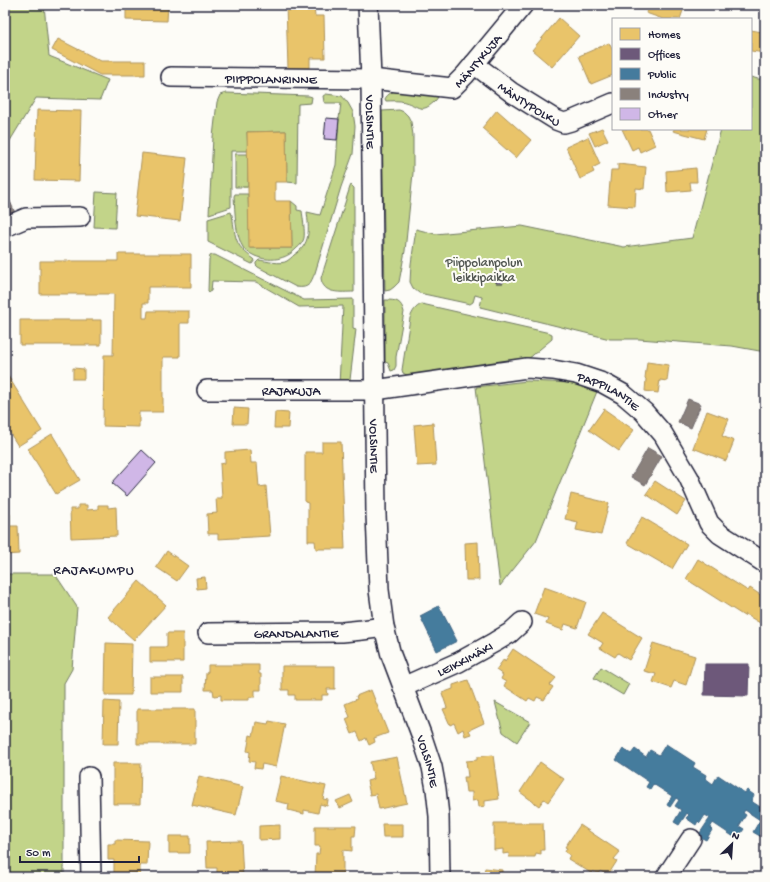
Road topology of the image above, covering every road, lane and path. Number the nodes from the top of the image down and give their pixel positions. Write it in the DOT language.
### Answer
graph roads {
  1 [pos="368,5"];
  2 [pos="523,5"];
  3 [pos="474,64"];
  4 [pos="171,77"];
  5 [pos="371,79"];
  6 [pos="612,103"];
  7 [pos="80,217"];
  8 [pos="5,228"];
  9 [pos="207,390"];
  10 [pos="375,390"];
  11 [pos="765,563"];
  12 [pos="522,622"];
  13 [pos="384,627"];
  14 [pos="208,633"];
  15 [pos="403,687"];
  16 [pos="88,777"];
  17 [pos="691,839"];
  18 [pos="91,877"];
  19 [pos="440,877"];
  20 [pos="666,877"];
  1 -- 5 [label="street, VOLSINTIE"];
  2 -- 3 [label="street, MÄNTYKUJA"];
  3 -- 5 [label="street, MÄNTYKUJA"];
  3 -- 6 [label="street, MÄNTYPOLKU"];
  4 -- 5 [label="street, PIIPPOLANRINNE"];
  5 -- 10 [label="street, VOLSINTIE"];
  7 -- 8 [label="street"];
  9 -- 10 [label="street, RAJAKUJA"];
  10 -- 11 [label="street, PAPPILANTIE"];
  10 -- 13 [label="street, VOLSINTIE"];
  12 -- 15 [label="street, LEIKKIMÄKI"];
  13 -- 14 [label="street, GRANDALANTIE"];
  13 -- 15 [label="street, VOLSINTIE"];
  15 -- 19 [label="street, VOLSINTIE"];
  16 -- 18 [label="street"];
  17 -- 20 [label="street"];
}
